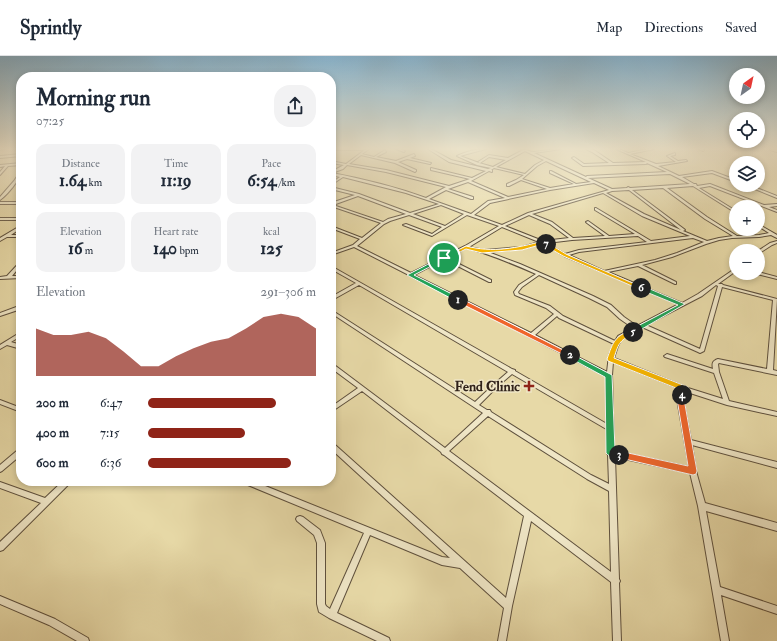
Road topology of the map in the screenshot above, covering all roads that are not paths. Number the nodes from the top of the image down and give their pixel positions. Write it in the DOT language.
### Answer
graph roads {
  1 [pos="343,176"];
  2 [pos="344,176"];
  3 [pos="405,176"];
  4 [pos="462,176"];
  5 [pos="478,176"];
  6 [pos="523,176"];
  7 [pos="560,176"];
  8 [pos="601,176"];
  9 [pos="683,176"];
  10 [pos="586,177"];
  11 [pos="678,177"];
  12 [pos="473,179"];
  13 [pos="521,179"];
  14 [pos="16,180"];
  15 [pos="336,181"];
  16 [pos="469,181"];
  17 [pos="595,182"];
  18 [pos="575,184"];
  19 [pos="508,185"];
  20 [pos="664,186"];
  21 [pos="696,186"];
  22 [pos="447,188"];
  23 [pos="628,188"];
  24 [pos="336,189"];
  25 [pos="550,189"];
  26 [pos="612,190"];
  27 [pos="603,192"];
  28 [pos="764,192"];
  29 [pos="358,195"];
  30 [pos="777,197"];
  31 [pos="472,198"];
  32 [pos="509,198"];
  33 [pos="0,199"];
  34 [pos="426,199"];
  35 [pos="747,200"];
  36 [pos="336,202"];
  37 [pos="0,203"];
  38 [pos="16,203"];
  39 [pos="441,205"];
  40 [pos="777,205"];
  41 [pos="336,206"];
  42 [pos="765,206"];
  43 [pos="729,207"];
  44 [pos="765,207"];
  45 [pos="596,209"];
  46 [pos="777,211"];
  47 [pos="410,213"];
  48 [pos="466,214"];
  49 [pos="529,214"];
  50 [pos="472,215"];
  51 [pos="16,218"];
  52 [pos="0,219"];
  53 [pos="588,222"];
  54 [pos="382,223"];
  55 [pos="406,225"];
  56 [pos="502,226"];
  57 [pos="444,227"];
  58 [pos="336,229"];
  59 [pos="16,230"];
  60 [pos="765,230"];
  61 [pos="685,232"];
  62 [pos="729,232"];
  63 [pos="765,234"];
  64 [pos="771,234"];
  65 [pos="638,235"];
  66 [pos="0,236"];
  67 [pos="6,236"];
  68 [pos="16,236"];
  69 [pos="735,236"];
  70 [pos="777,236"];
  71 [pos="609,237"];
  72 [pos="693,237"];
  73 [pos="572,239"];
  74 [pos="0,240"];
  75 [pos="363,240"];
  76 [pos="649,241"];
  77 [pos="543,242"];
  78 [pos="706,242"];
  79 [pos="777,242"];
  80 [pos="771,244"];
  81 [pos="354,246"];
  82 [pos="777,246"];
  83 [pos="466,247"];
  84 [pos="765,248"];
  85 [pos="482,251"];
  86 [pos="336,252"];
  87 [pos="565,255"];
  88 [pos="444,258"];
  89 [pos="640,266"];
  90 [pos="16,268"];
  91 [pos="336,270"];
  92 [pos="604,272"];
  93 [pos="538,274"];
  94 [pos="410,275"];
  95 [pos="729,275"];
  96 [pos="765,275"];
  97 [pos="16,277"];
  98 [pos="0,278"];
  99 [pos="8,278"];
  100 [pos="777,278"];
  101 [pos="490,281"];
  102 [pos="675,283"];
  103 [pos="358,284"];
  104 [pos="718,285"];
  105 [pos="336,296"];
  106 [pos="776,299"];
  107 [pos="682,304"];
  108 [pos="16,309"];
  109 [pos="336,314"];
  110 [pos="556,314"];
  111 [pos="0,315"];
  112 [pos="641,328"];
  113 [pos="532,336"];
  114 [pos="16,337"];
  115 [pos="7,343"];
  116 [pos="616,343"];
  117 [pos="16,346"];
  118 [pos="0,347"];
  119 [pos="667,356"];
  120 [pos="611,359"];
  121 [pos="336,369"];
  122 [pos="513,371"];
  123 [pos="770,371"];
  124 [pos="716,372"];
  125 [pos="777,373"];
  126 [pos="609,375"];
  127 [pos="361,389"];
  128 [pos="686,389"];
  129 [pos="0,402"];
  130 [pos="727,403"];
  131 [pos="475,405"];
  132 [pos="336,406"];
  133 [pos="16,408"];
  134 [pos="488,412"];
  135 [pos="777,414"];
  136 [pos="611,429"];
  137 [pos="688,442"];
  138 [pos="336,450"];
  139 [pos="444,452"];
  140 [pos="610,453"];
  141 [pos="16,455"];
  142 [pos="777,464"];
  143 [pos="0,469"];
  144 [pos="693,471"];
  145 [pos="0,485"];
  146 [pos="63,486"];
  147 [pos="256,486"];
  148 [pos="613,490"];
  149 [pos="46,502"];
  150 [pos="702,506"];
  151 [pos="528,516"];
  152 [pos="300,519"];
  153 [pos="777,527"];
  154 [pos="368,531"];
  155 [pos="0,547"];
  156 [pos="462,564"];
  157 [pos="616,582"];
  158 [pos="717,590"];
  159 [pos="0,600"];
  160 [pos="508,606"];
  161 [pos="777,610"];
  162 [pos="332,615"];
  163 [pos="85,641"];
  164 [pos="386,641"];
  165 [pos="502,641"];
  166 [pos="617,641"];
  167 [pos="725,641"];
  1 -- 15 [label="street"];
  2 -- 34 [label="street"];
  3 -- 22 [label="street"];
  4 -- 12 [label="street"];
  5 -- 12 [label="street"];
  6 -- 13 [label="street"];
  7 -- 18 [label="street"];
  8 -- 10 [label="street"];
  9 -- 11 [label="street"];
  10 -- 17 [label="street"];
  11 -- 21 [label="street"];
  12 -- 16 [label="street"];
  13 -- 19 [label="street"];
  13 -- 25 [label="street"];
  14 -- 33 [label="street"];
  16 -- 22 [label="street"];
  16 -- 32 [label="street"];
  17 -- 18 [label="street"];
  17 -- 26 [label="street"];
  18 -- 25 [label="street"];
  20 -- 21 [label="street"];
  20 -- 23 [label="street"];
  20 -- 62 [label="street"];
  21 -- 35 [label="street"];
  21 -- 43 [label="street"];
  22 -- 31 [label="street"];
  22 -- 34 [label="street"];
  23 -- 26 [label="street"];
  23 -- 61 [label="street"];
  24 -- 29 [label="street"];
  25 -- 32 [label="street"];
  26 -- 27 [label="street"];
  27 -- 49 [label="street"];
  27 -- 61 [label="street"];
  28 -- 30 [label="street"];
  29 -- 36 [label="street"];
  29 -- 47 [label="street"];
  32 -- 50 [label="street"];
  34 -- 39 [label="street"];
  37 -- 38 [label="street"];
  39 -- 47 [label="street"];
  39 -- 48 [label="street"];
  40 -- 42 [label="street"];
  41 -- 54 [label="street"];
  44 -- 46 [label="street"];
  45 -- 65 [label="street"];
  47 -- 54 [label="street"];
  47 -- 57 [label="street"];
  48 -- 50 [label="street"];
  48 -- 57 [label="street"];
  49 -- 56 [label="street"];
  49 -- 73 [label="street"];
  50 -- 56 [label="street"];
  51 -- 52 [label="street"];
  53 -- 71 [label="street"];
  54 -- 75 [label="street"];
  55 -- 57 [label="street"];
  56 -- 77 [label="street"];
  56 -- 83 [label="street"];
  58 -- 75 [label="street"];
  59 -- 67 [label="street"];
  60 -- 64 [label="street"];
  61 -- 72 [label="street"];
  63 -- 64 [label="street"];
  64 -- 70 [label="street"];
  65 -- 71 [label="street"];
  65 -- 76 [label="street"];
  66 -- 67 [label="street"];
  67 -- 68 [label="street"];
  67 -- 74 [label="street"];
  69 -- 78 [label="street"];
  71 -- 73 [label="street"];
  72 -- 76 [label="street"];
  72 -- 78 [label="street"];
  73 -- 77 [label="street"];
  75 -- 81 [label="street"];
  76 -- 87 [label="street"];
  77 -- 85 [label="street"];
  77 -- 87 [label="street"];
  78 -- 89 [label="street"];
  79 -- 80 [label="street"];
  80 -- 82 [label="street"];
  80 -- 84 [label="street"];
  81 -- 86 [label="street"];
  81 -- 94 [label="street"];
  83 -- 85 [label="street"];
  83 -- 88 [label="street"];
  85 -- 93 [label="street"];
  87 -- 92 [label="street"];
  88 -- 94 [label="street"];
  88 -- 101 [label="street"];
  89 -- 92 [label="street"];
  89 -- 102 [label="street"];
  90 -- 99 [label="street"];
  91 -- 103 [label="street"];
  92 -- 107 [label="street"];
  93 -- 110 [label="street"];
  93 -- 112 [label="street"];
  94 -- 113 [label="street"];
  95 -- 104 [label="street"];
  96 -- 100 [label="street"];
  97 -- 99 [label="street"];
  98 -- 99 [label="street"];
  103 -- 105 [label="street"];
  103 -- 122 [label="street"];
  104 -- 106 [label="street"];
  104 -- 107 [label="street"];
  104 -- 112 [label="street"];
  106 -- 123 [label="street"];
  107 -- 112 [label="street"];
  108 -- 111 [label="street"];
  109 -- 131 [label="street"];
  110 -- 113 [label="street"];
  110 -- 116 [label="street"];
  112 -- 116 [label="street"];
  113 -- 126 [label="street"];
  114 -- 115 [label="street"];
  115 -- 117 [label="street"];
  115 -- 118 [label="street"];
  116 -- 120 [label="street"];
  119 -- 124 [label="street"];
  120 -- 126 [label="street"];
  120 -- 128 [label="street"];
  121 -- 127 [label="street"];
  122 -- 131 [label="street"];
  122 -- 136 [label="street"];
  123 -- 124 [label="street"];
  123 -- 125 [label="street"];
  124 -- 130 [label="street"];
  126 -- 136 [label="street"];
  127 -- 132 [label="street"];
  127 -- 139 [label="street"];
  128 -- 130 [label="street"];
  128 -- 137 [label="street"];
  129 -- 133 [label="street"];
  130 -- 135 [label="street"];
  131 -- 134 [label="street"];
  134 -- 139 [label="street"];
  134 -- 148 [label="street"];
  136 -- 140 [label="street"];
  137 -- 142 [label="street"];
  137 -- 144 [label="street"];
  138 -- 156 [label="street"];
  139 -- 151 [label="street"];
  140 -- 144 [label="street"];
  140 -- 148 [label="street"];
  141 -- 143 [label="street"];
  144 -- 150 [label="street"];
  145 -- 149 [label="street"];
  146 -- 149 [label="street"];
  147 -- 154 [label="street"];
  148 -- 157 [label="street"];
  149 -- 155 [label="street"];
  150 -- 153 [label="street"];
  150 -- 158 [label="street"];
  151 -- 157 [label="street"];
  151 -- 160 [label="street"];
  152 -- 162 [label="street"];
  154 -- 156 [label="street"];
  154 -- 162 [label="street"];
  156 -- 160 [label="street"];
  157 -- 166 [label="street"];
  158 -- 161 [label="street"];
  158 -- 167 [label="street"];
  159 -- 163 [label="street"];
  160 -- 165 [label="street"];
  162 -- 164 [label="street"];
}
